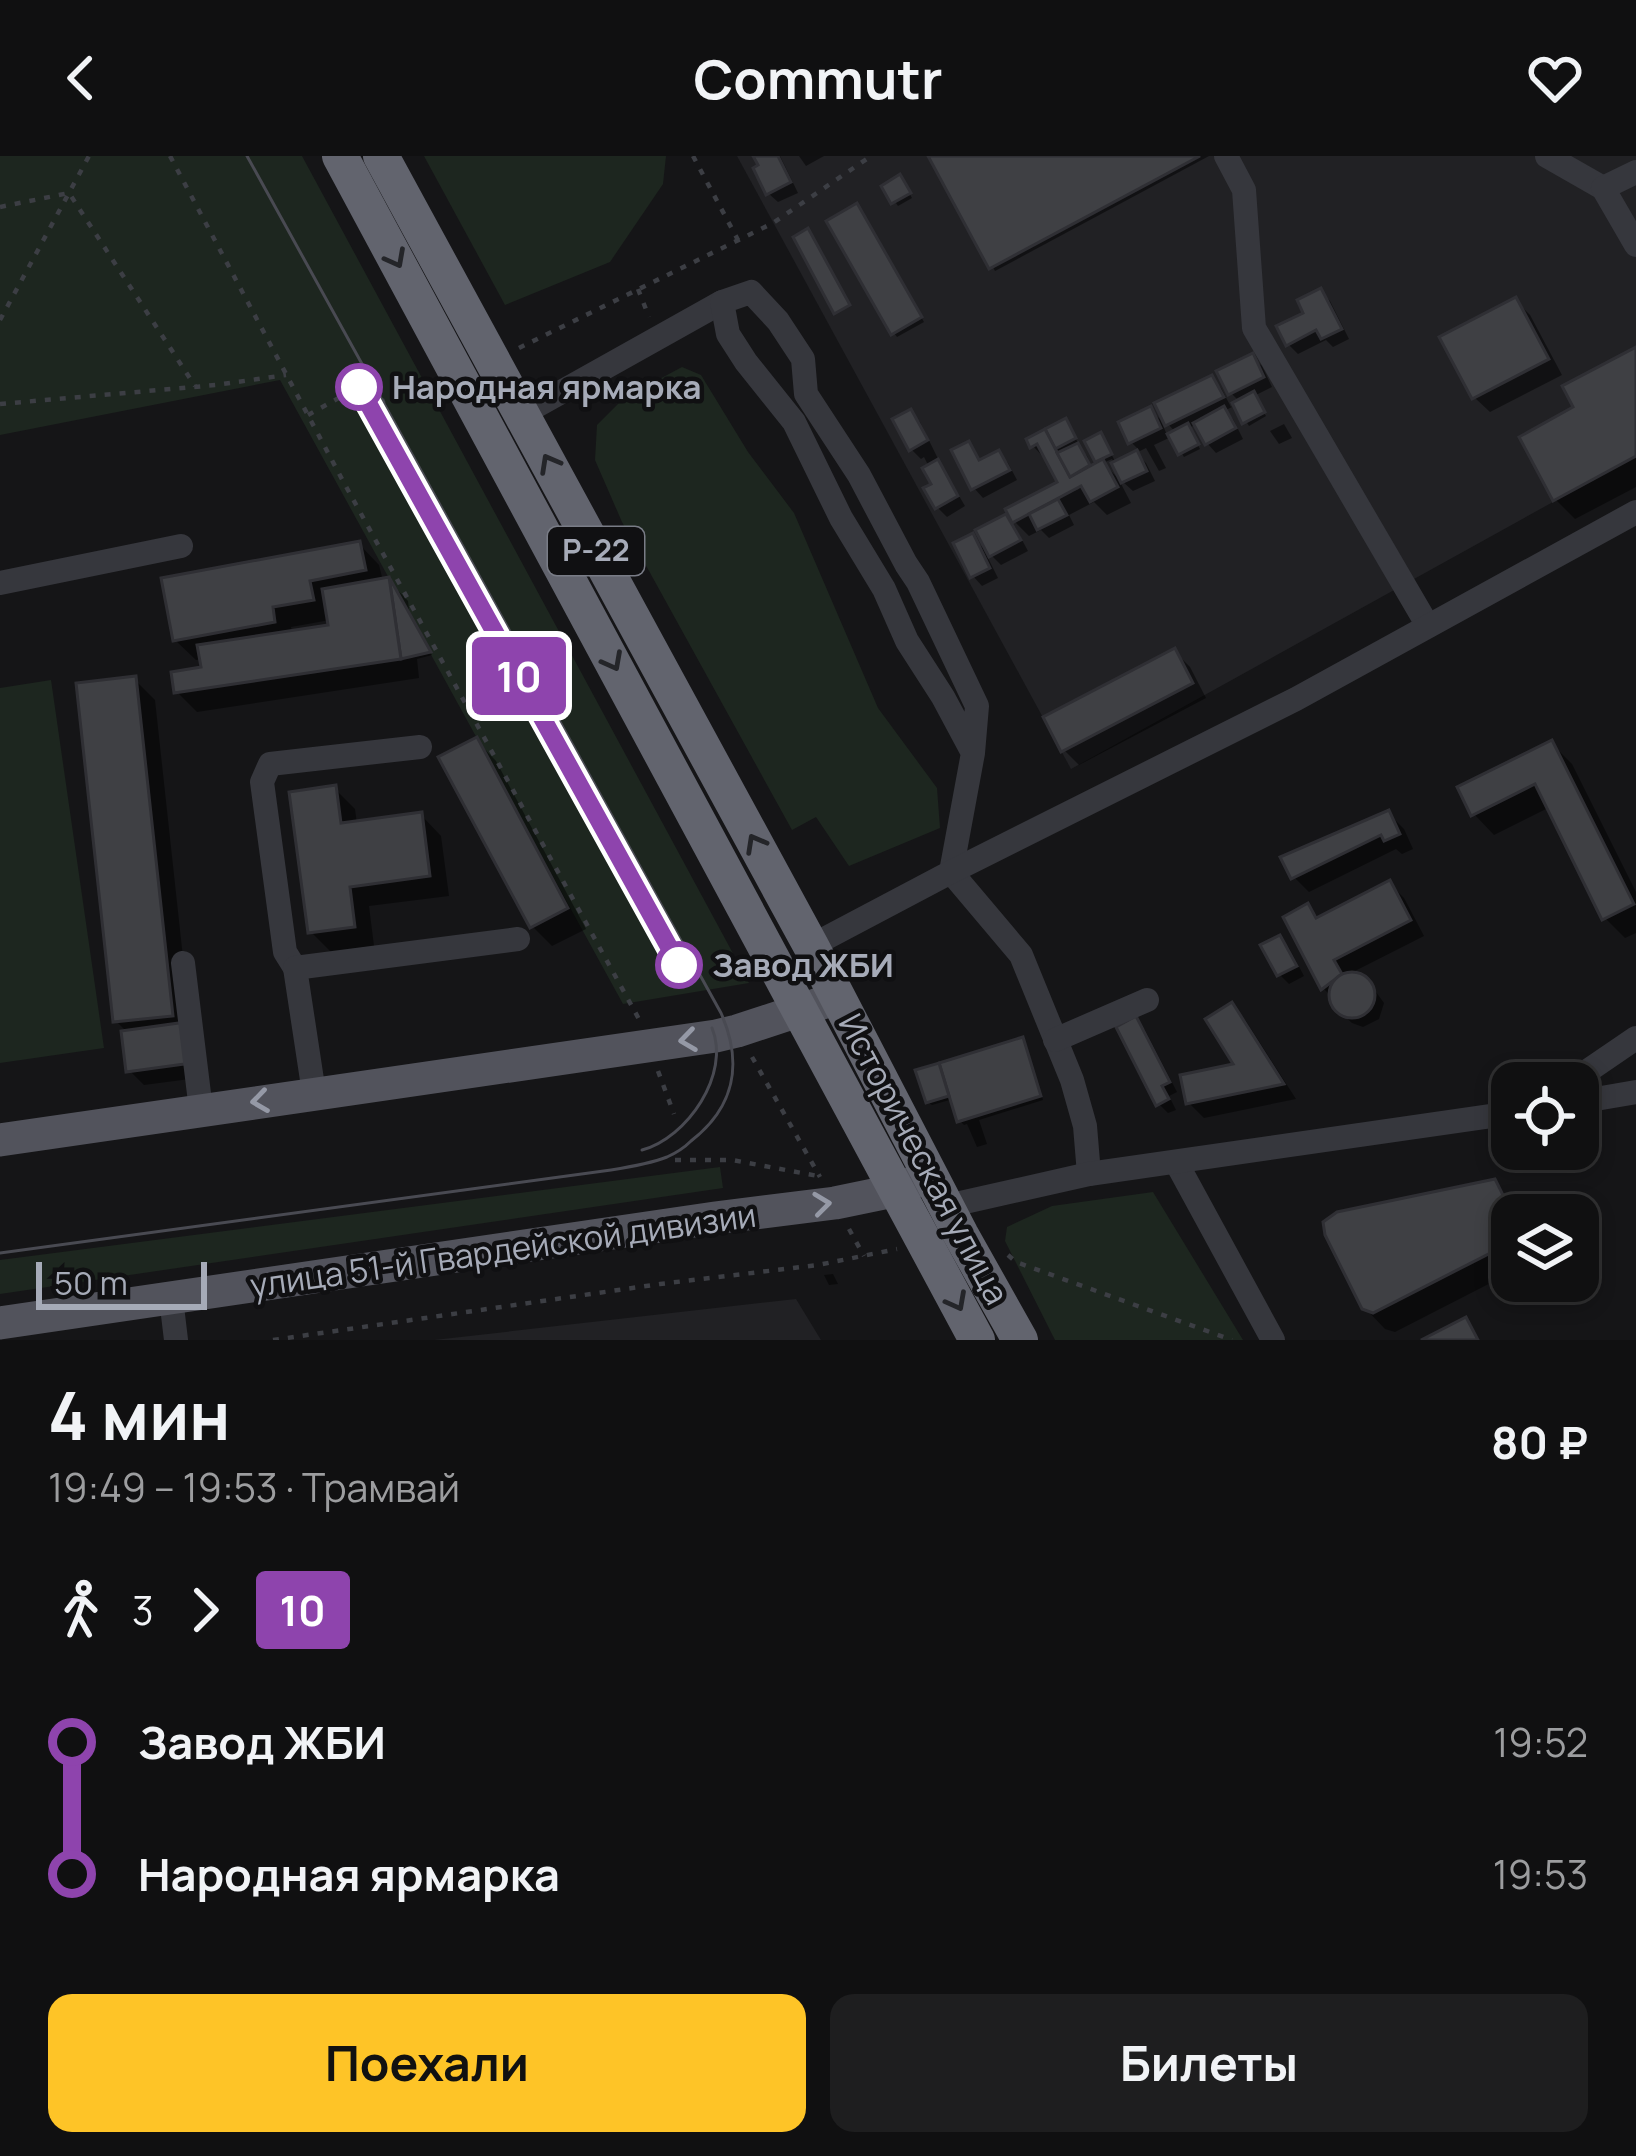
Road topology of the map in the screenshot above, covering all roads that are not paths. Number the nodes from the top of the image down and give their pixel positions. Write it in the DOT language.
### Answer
graph roads {
  1 [pos="340,156"];
  2 [pos="381,156"];
  3 [pos="1226,156"];
  4 [pos="1547,156"];
  5 [pos="1636,172"];
  6 [pos="1603,188"];
  7 [pos="1636,245"];
  8 [pos="722,302"];
  9 [pos="521,414"];
  10 [pos="1636,512"];
  11 [pos="181,546"];
  12 [pos="906,564"];
  13 [pos="0,584"];
  14 [pos="884,589"];
  15 [pos="1428,626"];
  16 [pos="420,747"];
  17 [pos="973,753"];
  18 [pos="951,872"];
  19 [pos="518,939"];
  20 [pos="811,946"];
  21 [pos="183,963"];
  22 [pos="295,968"];
  23 [pos="837,997"];
  24 [pos="1147,1000"];
  25 [pos="800,1010"];
  26 [pos="1636,1038"];
  27 [pos="1055,1040"];
  28 [pos="1599,1063"];
  29 [pos="1636,1092"];
  30 [pos="314,1093"];
  31 [pos="1599,1098"];
  32 [pos="200,1110"];
  33 [pos="1491,1116"];
  34 [pos="0,1140"];
  35 [pos="1176,1162"];
  36 [pos="1089,1174"];
  37 [pos="925,1190"];
  38 [pos="171,1298"];
  39 [pos="0,1323"];
  40 [pos="176,1340"];
  41 [pos="976,1340"];
  42 [pos="1020,1340"];
  43 [pos="1273,1340"];
  1 -- 25 [label="highway, Историческая улица / Р-22, one-way"];
  2 -- 9 [label="highway, Историческая улица / Р-22"];
  3 -- 15 [label="street"];
  4 -- 6 [label="street"];
  5 -- 6 [label="street"];
  6 -- 7 [label="street"];
  8 -- 9 [label="street"];
  8 -- 12 [label="street"];
  8 -- 14 [label="street"];
  20 -- 9 [label="highway, Историческая улица / Р-22, one-way"];
  10 -- 15 [label="street"];
  11 -- 13 [label="street"];
  12 -- 14 [label="street"];
  12 -- 17 [label="street"];
  14 -- 17 [label="street"];
  15 -- 18 [label="street"];
  16 -- 22 [label="street"];
  17 -- 18 [label="street"];
  18 -- 20 [label="street"];
  18 -- 27 [label="street"];
  19 -- 22 [label="street"];
  20 -- 23 [label="highway, Историческая улица / Р-22"];
  21 -- 32 [label="street"];
  22 -- 30 [label="street"];
  23 -- 25 [label="main road"];
  23 -- 37 [label="highway, Историческая улица / Р-22"];
  24 -- 27 [label="street"];
  25 -- 30 [label="main road, one-way"];
  25 -- 37 [label="highway, Историческая улица / Р-22"];
  26 -- 28 [label="street"];
  27 -- 36 [label="street"];
  29 -- 31 [label="street"];
  30 -- 32 [label="main road, one-way"];
  32 -- 34 [label="main road"];
  33 -- 35 [label="street"];
  35 -- 36 [label="street"];
  35 -- 43 [label="street"];
  36 -- 37 [label="street"];
  38 -- 37 [label="main road, улица 51-й Гвардейской дивизии, one-way"];
  37 -- 41 [label="highway, Историческая улица / Р-22, one-way"];
  37 -- 42 [label="highway, Историческая улица / Р-22"];
  38 -- 39 [label="main road, улица 51-й Гвардейской дивизии"];
  38 -- 40 [label="street"];
}
